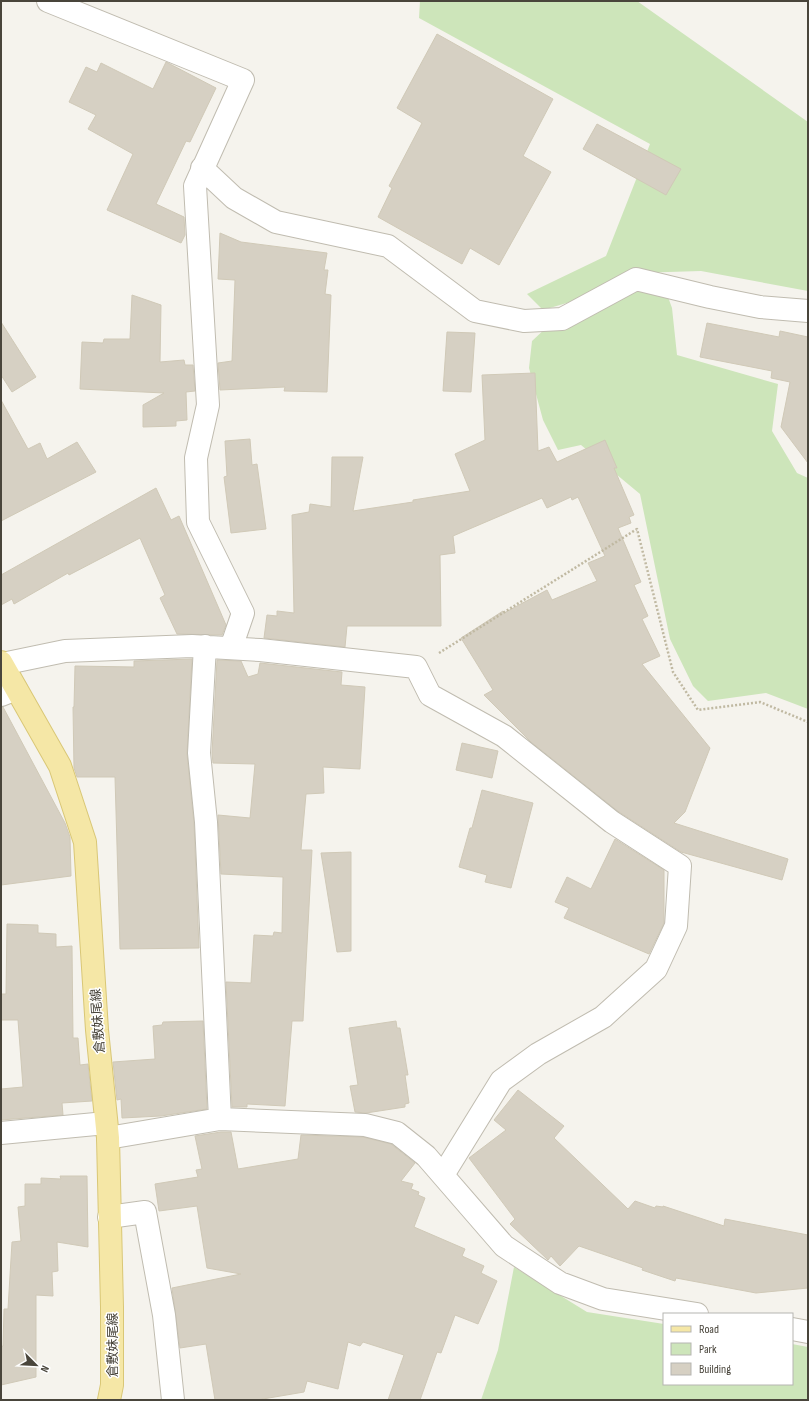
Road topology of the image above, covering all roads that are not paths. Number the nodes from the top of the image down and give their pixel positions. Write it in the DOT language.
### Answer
graph roads {
  1 [pos="48,1"];
  2 [pos="202,168"];
  3 [pos="808,311"];
  4 [pos="205,646"];
  5 [pos="231,648"];
  6 [pos="2,663"];
  7 [pos="9,692"];
  8 [pos="220,1119"];
  9 [pos="107,1130"];
  10 [pos="1,1133"];
  11 [pos="442,1176"];
  12 [pos="109,1217"];
  13 [pos="691,1313"];
  14 [pos="793,1329"];
  15 [pos="808,1332"];
  16 [pos="109,1400"];
  17 [pos="173,1400"];
  1 -- 2 [label="street"];
  2 -- 3 [label="street"];
  2 -- 5 [label="street"];
  4 -- 5 [label="street"];
  4 -- 6 [label="street"];
  4 -- 8 [label="street"];
  5 -- 11 [label="street"];
  6 -- 7 [label="main road, 倉敷妹尾線"];
  7 -- 9 [label="main road, 倉敷妹尾線"];
  8 -- 9 [label="street"];
  8 -- 11 [label="street"];
  9 -- 10 [label="street"];
  9 -- 12 [label="main road, 倉敷妹尾線"];
  11 -- 13 [label="street"];
  12 -- 16 [label="main road, 倉敷妹尾線"];
  12 -- 17 [label="street"];
  14 -- 15 [label="street"];
}
